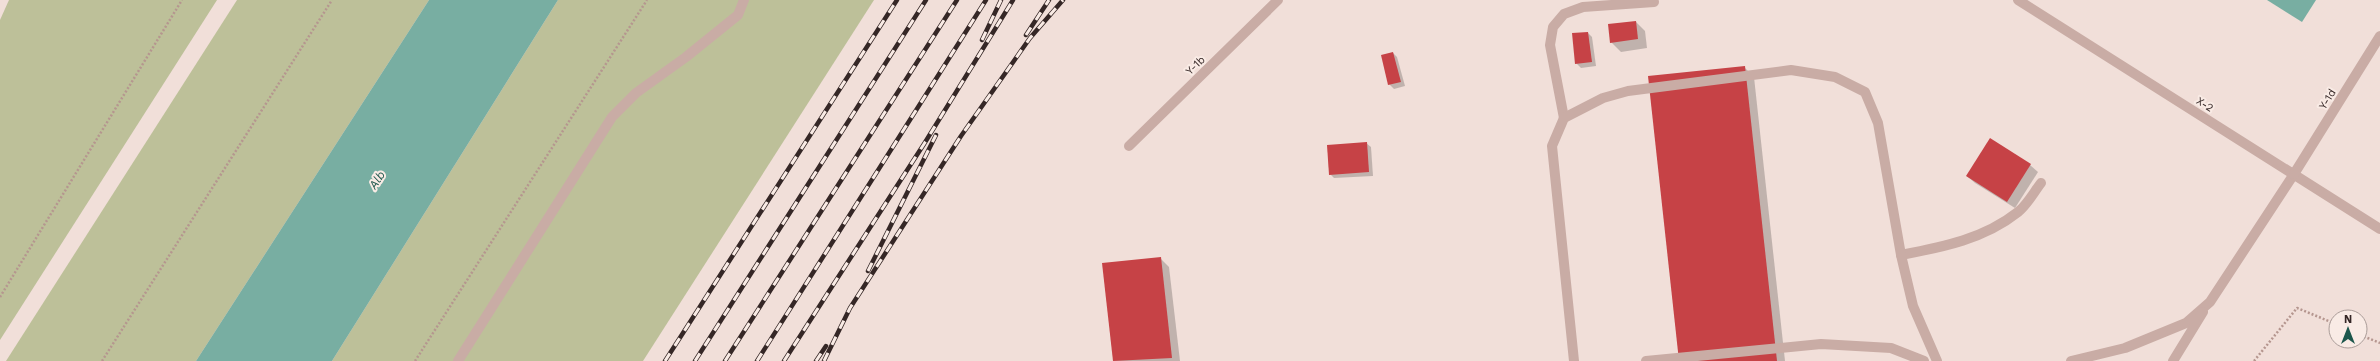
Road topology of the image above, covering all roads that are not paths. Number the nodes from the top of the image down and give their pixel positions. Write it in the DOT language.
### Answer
graph roads {
  1 [pos="744,0"];
  2 [pos="1278,0"];
  3 [pos="2018,0"];
  4 [pos="1654,2"];
  5 [pos="2380,36"];
  6 [pos="1564,118"];
  7 [pos="1129,146"];
  8 [pos="2294,174"];
  9 [pos="2041,183"];
  10 [pos="2380,229"];
  11 [pos="1901,256"];
  12 [pos="2210,302"];
  13 [pos="458,361"];
  14 [pos="1574,361"];
  15 [pos="1646,361"];
  16 [pos="1924,361"];
  17 [pos="1937,361"];
  18 [pos="2071,361"];
  19 [pos="2173,361"];
  1 -- 13 [label="street"];
  2 -- 7 [label="street, Y-1b"];
  3 -- 8 [label="street, X-2"];
  4 -- 6 [label="street"];
  5 -- 8 [label="street, Y-1d"];
  6 -- 11 [label="street"];
  6 -- 14 [label="street"];
  8 -- 10 [label="street, X-2"];
  8 -- 12 [label="street, Y-1d"];
  9 -- 11 [label="street"];
  11 -- 17 [label="street"];
  12 -- 18 [label="street"];
  12 -- 19 [label="street, Y-1d"];
  15 -- 16 [label="street"];
}
